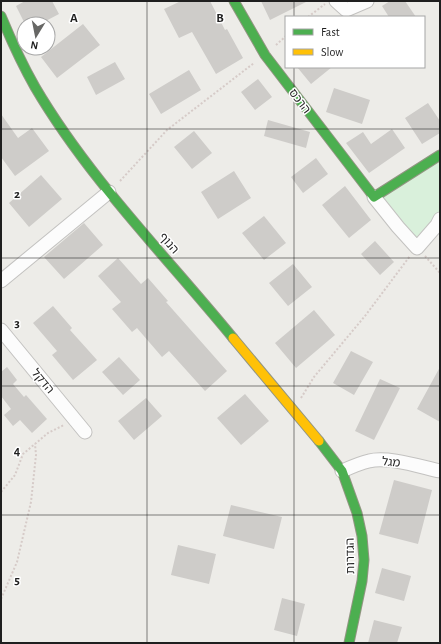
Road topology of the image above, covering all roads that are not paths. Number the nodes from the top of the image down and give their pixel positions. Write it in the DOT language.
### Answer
graph roads {
  1 [pos="234,1"];
  2 [pos="336,1"];
  3 [pos="367,1"];
  4 [pos="1,16"];
  5 [pos="440,155"];
  6 [pos="110,192"];
  7 [pos="374,197"];
  8 [pos="440,219"];
  9 [pos="1,281"];
  10 [pos="1,330"];
  11 [pos="85,432"];
  12 [pos="342,471"];
  13 [pos="440,471"];
  14 [pos="349,643"];
  1 -- 7 [label="street, הרכס"];
  2 -- 3 [label="street"];
  4 -- 6 [label="street, הנוף"];
  5 -- 7 [label="street"];
  6 -- 9 [label="street"];
  6 -- 12 [label="street, הנוף"];
  7 -- 8 [label="street, הרכס"];
  10 -- 11 [label="street, הדקל"];
  12 -- 13 [label="street, מגל"];
  12 -- 14 [label="street, הגדרות"];
}
